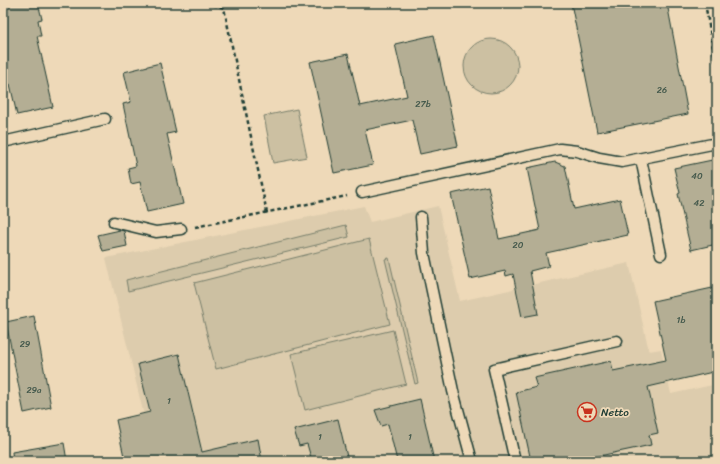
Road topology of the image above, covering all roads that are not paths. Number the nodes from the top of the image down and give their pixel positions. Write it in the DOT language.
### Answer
graph roads {
  1 [pos="105,119"];
  2 [pos="3,142"];
  3 [pos="717,144"];
  4 [pos="641,159"];
  5 [pos="362,192"];
  6 [pos="421,217"];
  7 [pos="114,222"];
  8 [pos="181,229"];
  9 [pos="661,254"];
  10 [pos="617,341"];
  11 [pos="472,461"];
  12 [pos="515,461"];
  1 -- 2 [label="lane"];
  3 -- 4 [label="lane"];
  4 -- 5 [label="lane"];
  4 -- 9 [label="lane"];
  6 -- 11 [label="lane"];
  7 -- 8 [label="lane"];
  10 -- 12 [label="lane"];
}
